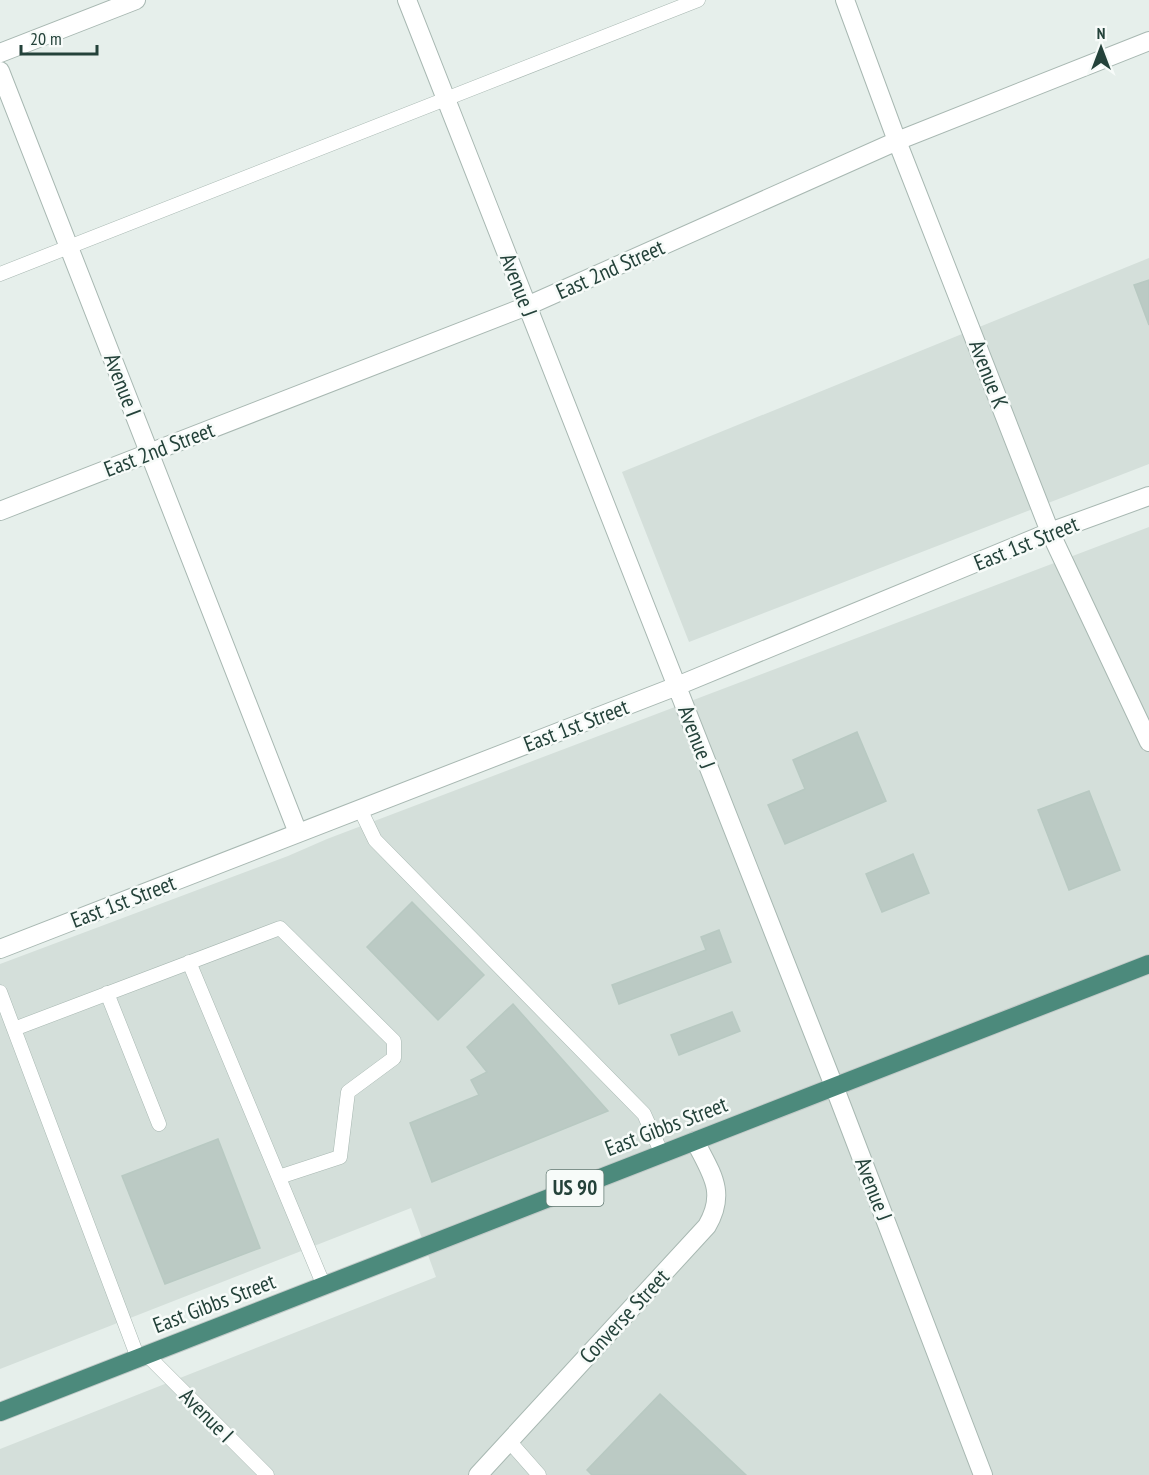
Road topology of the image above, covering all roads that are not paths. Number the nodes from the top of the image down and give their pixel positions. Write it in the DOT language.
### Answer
graph roads {
  1 [pos="136,0"];
  2 [pos="407,0"];
  3 [pos="698,0"];
  4 [pos="844,0"];
  5 [pos="1149,41"];
  6 [pos="0,53"];
  7 [pos="0,71"];
  8 [pos="446,100"];
  9 [pos="897,141"];
  10 [pos="69,246"];
  11 [pos="0,274"];
  12 [pos="527,306"];
  13 [pos="149,452"];
  14 [pos="1149,496"];
  15 [pos="0,510"];
  16 [pos="1050,532"];
  17 [pos="677,686"];
  18 [pos="1149,742"];
  19 [pos="360,809"];
  20 [pos="298,833"];
  21 [pos="0,949"];
  22 [pos="189,962"];
  23 [pos="1149,964"];
  24 [pos="0,992"];
  25 [pos="107,993"];
  26 [pos="14,1029"];
  27 [pos="834,1086"];
  28 [pos="159,1124"];
  29 [pos="696,1141"];
  30 [pos="662,1154"];
  31 [pos="279,1177"];
  32 [pos="324,1286"];
  33 [pos="142,1356"];
  34 [pos="0,1412"];
  35 [pos="509,1441"];
  36 [pos="267,1475"];
  37 [pos="478,1475"];
  38 [pos="539,1475"];
  39 [pos="983,1475"];
  1 -- 6 [label="street"];
  2 -- 8 [label="street, Avenue J"];
  3 -- 8 [label="lane"];
  4 -- 9 [label="street, Avenue K"];
  5 -- 9 [label="street, East 2nd Street"];
  7 -- 10 [label="street, Avenue I"];
  8 -- 10 [label="lane"];
  8 -- 12 [label="street, Avenue J"];
  9 -- 12 [label="street, East 2nd Street"];
  9 -- 16 [label="street, Avenue K"];
  10 -- 11 [label="lane"];
  10 -- 13 [label="street, Avenue I"];
  12 -- 13 [label="street, East 2nd Street"];
  12 -- 17 [label="street, Avenue J"];
  13 -- 15 [label="street, East 2nd Street"];
  13 -- 20 [label="street, Avenue I"];
  14 -- 16 [label="street, East 1st Street"];
  16 -- 17 [label="street, East 1st Street"];
  16 -- 18 [label="street, Avenue K"];
  17 -- 19 [label="street, East 1st Street"];
  17 -- 27 [label="street, Avenue J"];
  19 -- 20 [label="street, East 1st Street"];
  19 -- 30 [label="lane"];
  20 -- 21 [label="street, East 1st Street"];
  22 -- 25 [label="lane"];
  22 -- 31 [label="lane"];
  22 -- 31 [label="lane"];
  23 -- 27 [label="highway, East Gibbs Street / US 90"];
  24 -- 26 [label="lane"];
  25 -- 26 [label="lane"];
  25 -- 28 [label="lane"];
  26 -- 33 [label="lane"];
  27 -- 29 [label="highway, East Gibbs Street / US 90"];
  27 -- 39 [label="street, Avenue J"];
  29 -- 30 [label="highway, East Gibbs Street / US 90"];
  29 -- 35 [label="street, Converse Street"];
  30 -- 32 [label="highway, East Gibbs Street / US 90"];
  31 -- 32 [label="lane"];
  32 -- 33 [label="highway, East Gibbs Street / US 90"];
  33 -- 34 [label="highway, East Gibbs Street / US 90"];
  33 -- 36 [label="lane, Avenue I"];
  35 -- 37 [label="street, Converse Street"];
  35 -- 38 [label="lane"];
}
